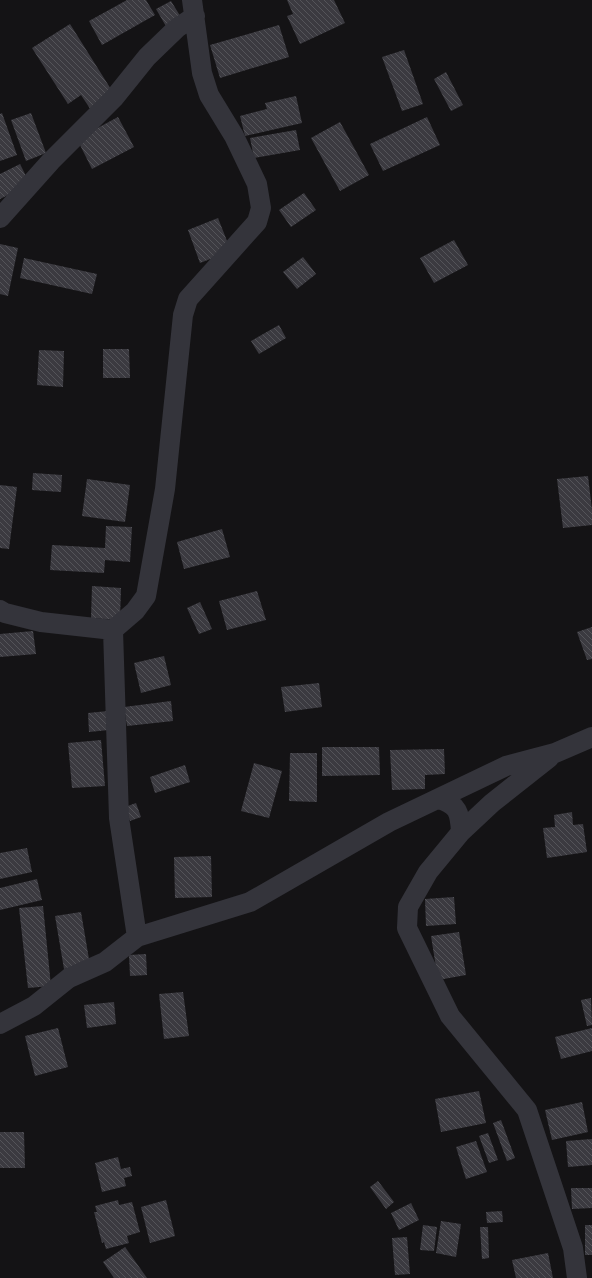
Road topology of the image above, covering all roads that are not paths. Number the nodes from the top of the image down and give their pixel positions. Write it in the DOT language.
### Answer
graph roads {
  1 [pos="194,8"];
  2 [pos="0,218"];
  3 [pos="0,610"];
  4 [pos="113,630"];
  5 [pos="592,737"];
  6 [pos="556,753"];
  7 [pos="490,774"];
  8 [pos="438,799"];
  9 [pos="492,803"];
  10 [pos="461,832"];
  11 [pos="137,938"];
  12 [pos="0,1024"];
  13 [pos="577,1278"];
  1 -- 2 [label="street"];
  1 -- 4 [label="street"];
  3 -- 4 [label="street"];
  4 -- 11 [label="street"];
  5 -- 6 [label="street"];
  6 -- 7 [label="street"];
  6 -- 9 [label="street"];
  7 -- 8 [label="street"];
  7 -- 9 [label="street"];
  8 -- 10 [label="street"];
  8 -- 11 [label="street"];
  9 -- 10 [label="street"];
  10 -- 13 [label="street"];
  11 -- 12 [label="street"];
}
